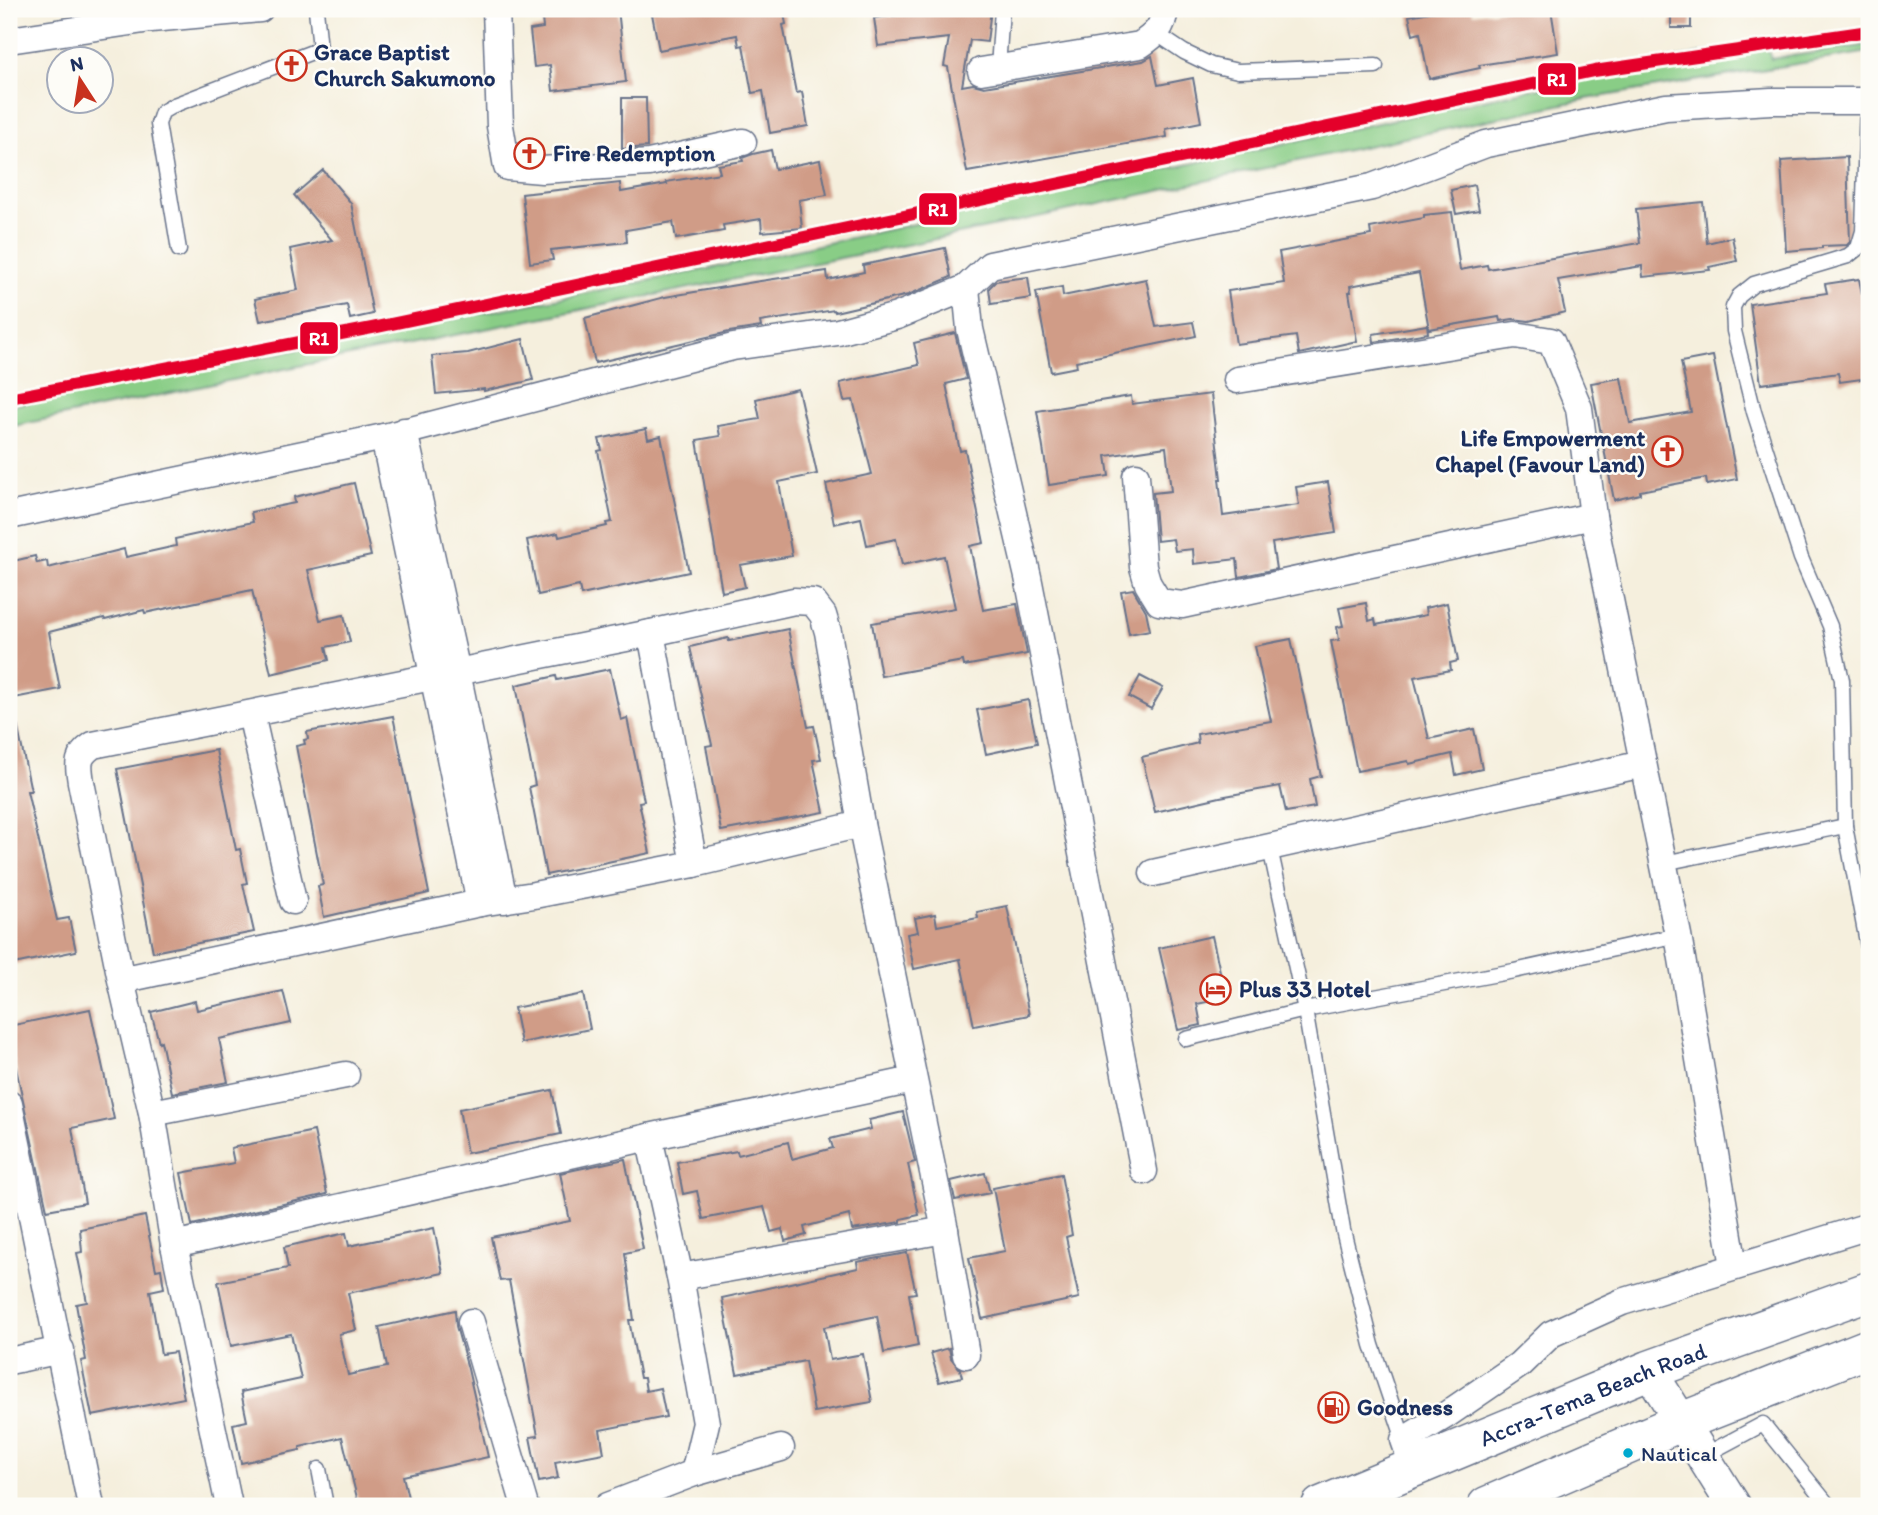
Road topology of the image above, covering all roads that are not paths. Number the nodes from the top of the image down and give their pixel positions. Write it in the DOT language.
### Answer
graph roads {
  1 [pos="260,9"];
  2 [pos="316,9"];
  3 [pos="496,9"];
  4 [pos="1002,9"];
  5 [pos="1165,9"];
  6 [pos="1157,34"];
  7 [pos="9,40"];
  8 [pos="1376,66"];
  9 [pos="989,69"];
  10 [pos="1868,101"];
  11 [pos="743,142"];
  12 [pos="179,250"];
  13 [pos="966,288"];
  14 [pos="1237,380"];
  15 [pos="394,434"];
  16 [pos="1136,476"];
  17 [pos="9,516"];
  18 [pos="1593,516"];
  19 [pos="651,632"];
  20 [pos="445,673"];
  21 [pos="251,714"];
  22 [pos="1643,764"];
  23 [pos="861,824"];
  24 [pos="1845,826"];
  25 [pos="1270,848"];
  26 [pos="1664,863"];
  27 [pos="694,864"];
  28 [pos="1153,873"];
  29 [pos="293,901"];
  30 [pos="492,901"];
  31 [pos="1678,935"];
  32 [pos="1869,953"];
  33 [pos="121,980"];
  34 [pos="1305,1010"];
  35 [pos="1186,1039"];
  36 [pos="346,1075"];
  37 [pos="913,1080"];
  38 [pos="9,1104"];
  39 [pos="152,1114"];
  40 [pos="649,1137"];
  41 [pos="1144,1171"];
  42 [pos="1869,1226"];
  43 [pos="945,1230"];
  44 [pos="173,1245"];
  45 [pos="1734,1266"];
  46 [pos="680,1278"];
  47 [pos="1869,1291"];
  48 [pos="471,1322"];
  49 [pos="1869,1348"];
  50 [pos="61,1350"];
  51 [pos="966,1356"];
  52 [pos="9,1361"];
  53 [pos="1649,1370"];
  54 [pos="1681,1422"];
  55 [pos="781,1448"];
  56 [pos="1409,1454"];
  57 [pos="1703,1456"];
  58 [pos="319,1469"];
  59 [pos="694,1473"];
  60 [pos="91,1506"];
  61 [pos="229,1506"];
  62 [pos="326,1506"];
  63 [pos="525,1506"];
  64 [pos="608,1506"];
  65 [pos="1321,1506"];
  66 [pos="1487,1506"];
  67 [pos="1734,1506"];
  68 [pos="1829,1506"];
  1 -- 7 [label="street"];
  2 -- 12 [label="lane"];
  3 -- 11 [label="street"];
  4 -- 9 [label="lane"];
  5 -- 6 [label="street"];
  6 -- 8 [label="lane"];
  6 -- 9 [label="street"];
  10 -- 13 [label="street"];
  10 -- 24 [label="lane"];
  13 -- 15 [label="street"];
  13 -- 41 [label="street"];
  14 -- 18 [label="street"];
  15 -- 17 [label="street"];
  15 -- 20 [label="street"];
  16 -- 18 [label="street"];
  18 -- 22 [label="street"];
  19 -- 20 [label="street"];
  19 -- 23 [label="street"];
  19 -- 27 [label="street"];
  20 -- 21 [label="street"];
  20 -- 30 [label="street"];
  21 -- 29 [label="street"];
  21 -- 33 [label="street"];
  22 -- 25 [label="street"];
  22 -- 26 [label="street"];
  23 -- 27 [label="street"];
  23 -- 37 [label="street"];
  24 -- 26 [label="lane"];
  24 -- 32 [label="lane"];
  25 -- 28 [label="street"];
  25 -- 34 [label="lane"];
  26 -- 31 [label="street"];
  27 -- 30 [label="street"];
  30 -- 33 [label="street"];
  31 -- 34 [label="lane"];
  31 -- 45 [label="street"];
  33 -- 39 [label="street"];
  34 -- 35 [label="lane"];
  34 -- 56 [label="lane"];
  36 -- 39 [label="street"];
  37 -- 40 [label="street"];
  37 -- 43 [label="street"];
  38 -- 50 [label="street"];
  39 -- 44 [label="street"];
  40 -- 44 [label="street"];
  40 -- 46 [label="street"];
  42 -- 45 [label="street"];
  43 -- 46 [label="street"];
  43 -- 51 [label="street"];
  44 -- 61 [label="street"];
  45 -- 56 [label="street"];
  46 -- 59 [label="street"];
  47 -- 53 [label="main road, Accra-Tema Beach Road"];
  48 -- 63 [label="street"];
  49 -- 54 [label="main road"];
  50 -- 52 [label="street"];
  50 -- 60 [label="street"];
  53 -- 54 [label="street"];
  53 -- 56 [label="main road, Accra-Tema Beach Road"];
  54 -- 57 [label="street"];
  54 -- 66 [label="main road"];
  55 -- 59 [label="street"];
  56 -- 65 [label="main road, Accra-Tema Beach Road"];
  57 -- 67 [label="street"];
  57 -- 68 [label="lane"];
  58 -- 62 [label="lane"];
  59 -- 64 [label="street"];
}
